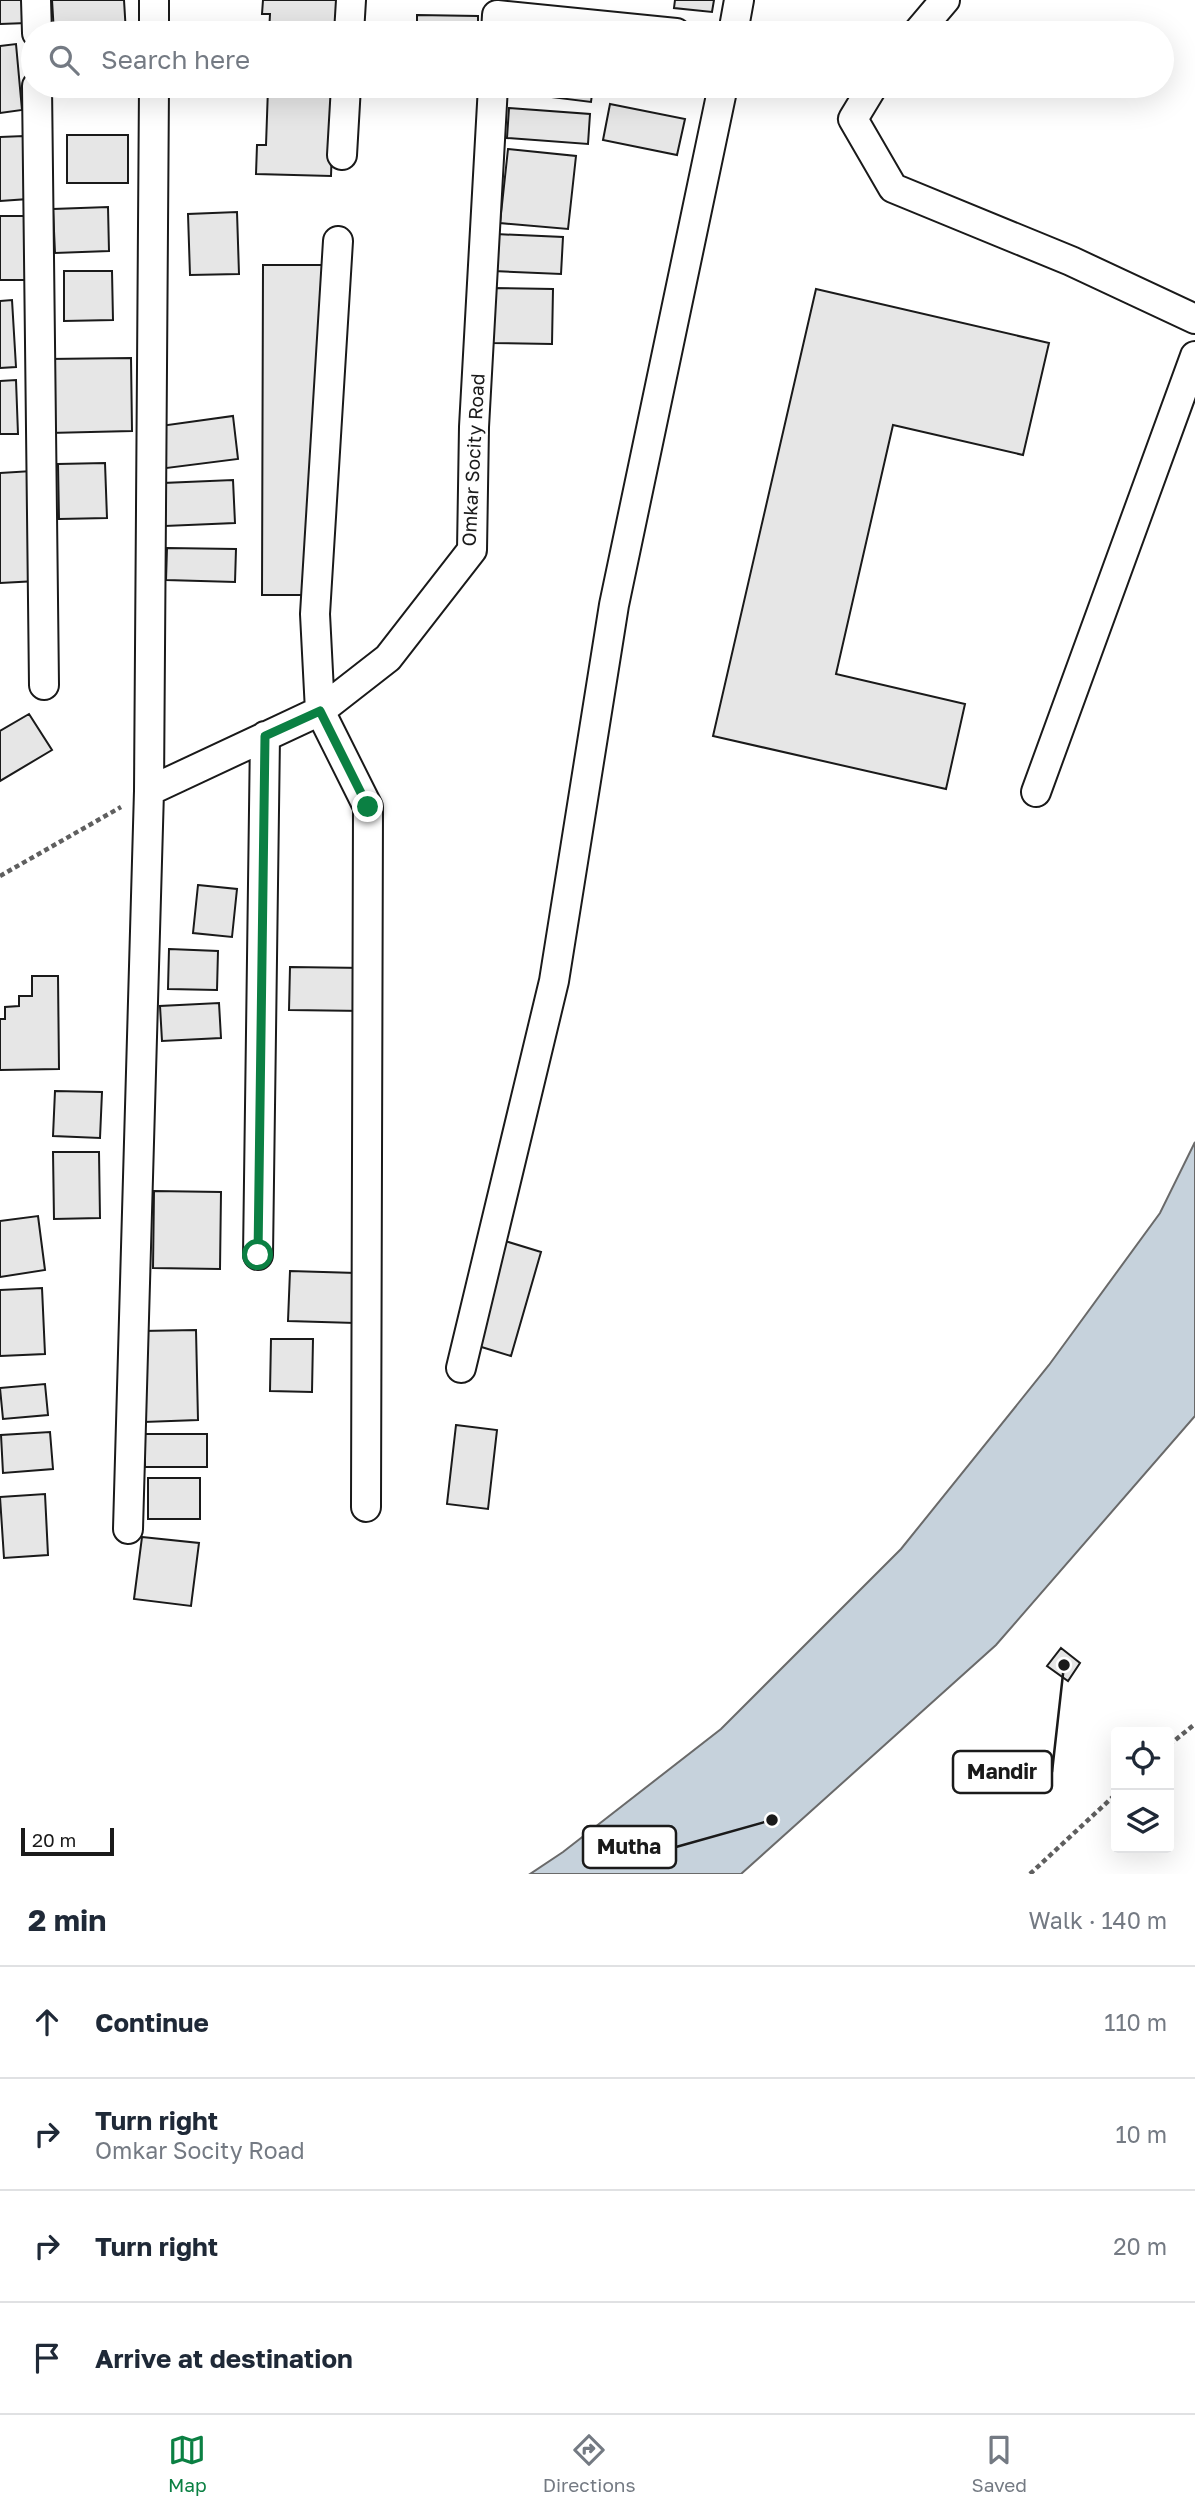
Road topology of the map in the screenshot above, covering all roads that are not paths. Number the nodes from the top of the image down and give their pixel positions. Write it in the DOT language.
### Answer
graph roads {
  1 [pos="36,0"];
  2 [pos="154,0"];
  3 [pos="351,0"];
  4 [pos="739,0"];
  5 [pos="945,0"];
  6 [pos="37,21"];
  7 [pos="154,21"];
  8 [pos="350,21"];
  9 [pos="497,21"];
  10 [pos="557,21"];
  11 [pos="735,21"];
  12 [pos="927,21"];
  13 [pos="37,98"];
  14 [pos="154,98"];
  15 [pos="345,98"];
  16 [pos="492,98"];
  17 [pos="720,98"];
  18 [pos="866,98"];
  19 [pos="342,155"];
  20 [pos="338,241"];
  21 [pos="1195,318"];
  22 [pos="1195,356"];
  23 [pos="44,685"];
  24 [pos="320,711"];
  25 [pos="265,736"];
  26 [pos="149,791"];
  27 [pos="1036,792"];
  28 [pos="258,1255"];
  29 [pos="461,1368"];
  30 [pos="366,1507"];
  31 [pos="128,1529"];
  1 -- 6 [label="street"];
  2 -- 7 [label="street"];
  3 -- 8 [label="street"];
  4 -- 11 [label="street"];
  5 -- 12 [label="street"];
  9 -- 10 [label="street"];
  13 -- 23 [label="street"];
  14 -- 26 [label="street"];
  15 -- 19 [label="street"];
  16 -- 24 [label="street, Omkar Socity Road"];
  17 -- 29 [label="street"];
  18 -- 21 [label="street"];
  20 -- 24 [label="street"];
  22 -- 27 [label="street"];
  24 -- 25 [label="street, Omkar Socity Road"];
  24 -- 30 [label="street"];
  25 -- 26 [label="street, Omkar Socity Road"];
  25 -- 28 [label="street"];
  26 -- 31 [label="street"];
}
